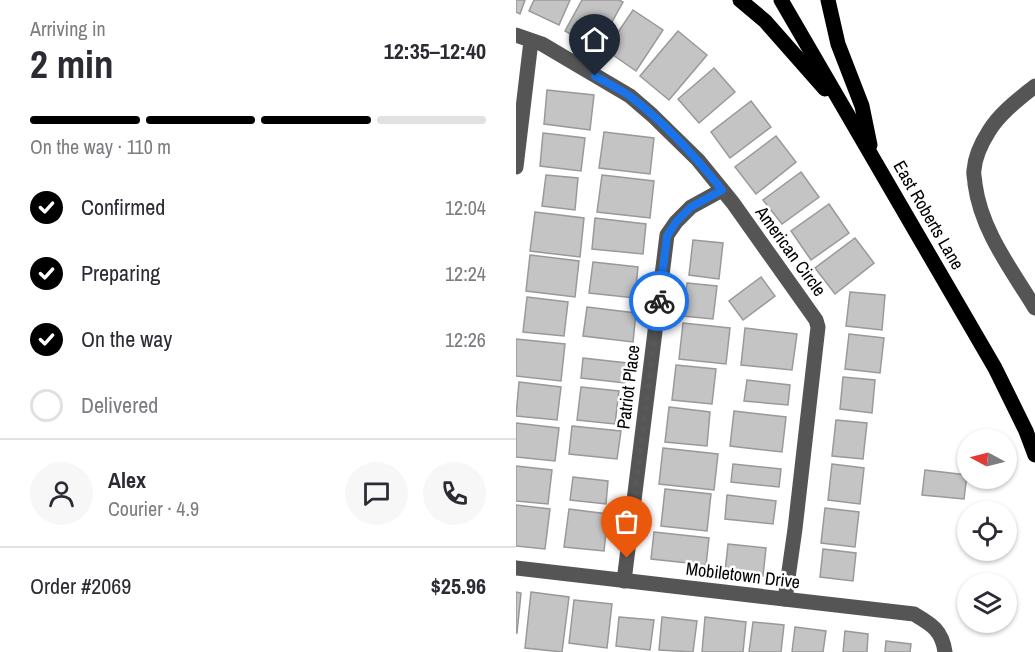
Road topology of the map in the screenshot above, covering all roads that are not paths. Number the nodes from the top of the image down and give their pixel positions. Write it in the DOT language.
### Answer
graph roads {
  1 [pos="740,0"];
  2 [pos="781,0"];
  3 [pos="828,0"];
  4 [pos="516,35"];
  5 [pos="531,41"];
  6 [pos="1035,86"];
  7 [pos="848,114"];
  8 [pos="874,159"];
  9 [pos="516,167"];
  10 [pos="722,190"];
  11 [pos="1035,308"];
  12 [pos="1035,455"];
  13 [pos="516,568"];
  14 [pos="624,581"];
  15 [pos="785,599"];
  16 [pos="945,652"];
  1 -- 7 [label="main road"];
  2 -- 7 [label="main road, East Roberts Lane"];
  3 -- 8 [label="main road"];
  4 -- 5 [label="street, American Circle"];
  5 -- 9 [label="street"];
  5 -- 10 [label="street, American Circle"];
  6 -- 11 [label="street"];
  7 -- 8 [label="main road, East Roberts Lane"];
  8 -- 12 [label="main road, East Roberts Lane"];
  10 -- 14 [label="street, Patriot Place"];
  10 -- 15 [label="street, American Circle"];
  13 -- 14 [label="street, Mobiletown Drive"];
  14 -- 15 [label="street, Mobiletown Drive"];
  15 -- 16 [label="street, Mobiletown Drive"];
}
